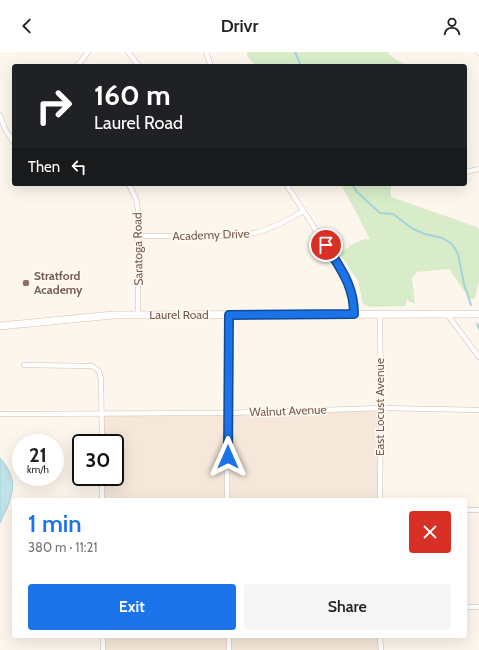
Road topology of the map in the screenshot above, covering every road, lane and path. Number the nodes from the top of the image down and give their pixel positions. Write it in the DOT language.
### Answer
graph roads {
  1 [pos="88,52"];
  2 [pos="128,52"];
  3 [pos="206,52"];
  4 [pos="79,64"];
  5 [pos="137,64"];
  6 [pos="210,64"];
  7 [pos="0,116"];
  8 [pos="12,140"];
  9 [pos="479,169"];
  10 [pos="467,172"];
  11 [pos="130,186"];
  12 [pos="287,186"];
  13 [pos="303,211"];
  14 [pos="138,236"];
  15 [pos="354,314"];
  16 [pos="380,314"];
  17 [pos="447,314"];
  18 [pos="479,314"];
  19 [pos="138,315"];
  20 [pos="229,315"];
  21 [pos="0,326"];
  22 [pos="479,357"];
  23 [pos="24,365"];
  24 [pos="381,408"];
  25 [pos="479,410"];
  26 [pos="228,413"];
  27 [pos="1,414"];
  28 [pos="102,414"];
  29 [pos="102,434"];
  30 [pos="102,486"];
  31 [pos="102,498"];
  32 [pos="228,498"];
  33 [pos="380,498"];
  34 [pos="467,510"];
  35 [pos="479,510"];
  36 [pos="479,607"];
  37 [pos="467,608"];
  38 [pos="103,638"];
  39 [pos="229,638"];
  40 [pos="380,638"];
  41 [pos="103,650"];
  42 [pos="229,650"];
  43 [pos="381,650"];
  1 -- 4 [label="street"];
  2 -- 5 [label="street"];
  3 -- 6 [label="street"];
  7 -- 8 [label="street"];
  9 -- 10 [label="street"];
  11 -- 14 [label="street, Saratoga Road"];
  12 -- 13 [label="street"];
  13 -- 14 [label="street, Academy Drive"];
  13 -- 15 [label="street"];
  14 -- 19 [label="street, Saratoga Road"];
  15 -- 16 [label="main road, Laurel Road"];
  15 -- 20 [label="main road, Laurel Road"];
  16 -- 17 [label="main road, Laurel Road"];
  16 -- 24 [label="street, East Locust Avenue"];
  17 -- 18 [label="main road, Laurel Road"];
  17 -- 22 [label="street"];
  19 -- 20 [label="main road, Laurel Road"];
  19 -- 21 [label="main road, Laurel Road"];
  20 -- 26 [label="street"];
  23 -- 28 [label="street"];
  24 -- 25 [label="street, Walnut Avenue"];
  24 -- 26 [label="street, Walnut Avenue"];
  24 -- 33 [label="street, East Locust Avenue"];
  26 -- 28 [label="street, Walnut Avenue"];
  26 -- 32 [label="street"];
  27 -- 28 [label="street, Walnut Avenue"];
  28 -- 29 [label="street"];
  30 -- 31 [label="street"];
  34 -- 35 [label="street"];
  36 -- 37 [label="street"];
  38 -- 41 [label="street"];
  39 -- 42 [label="street"];
  40 -- 43 [label="street"];
}
